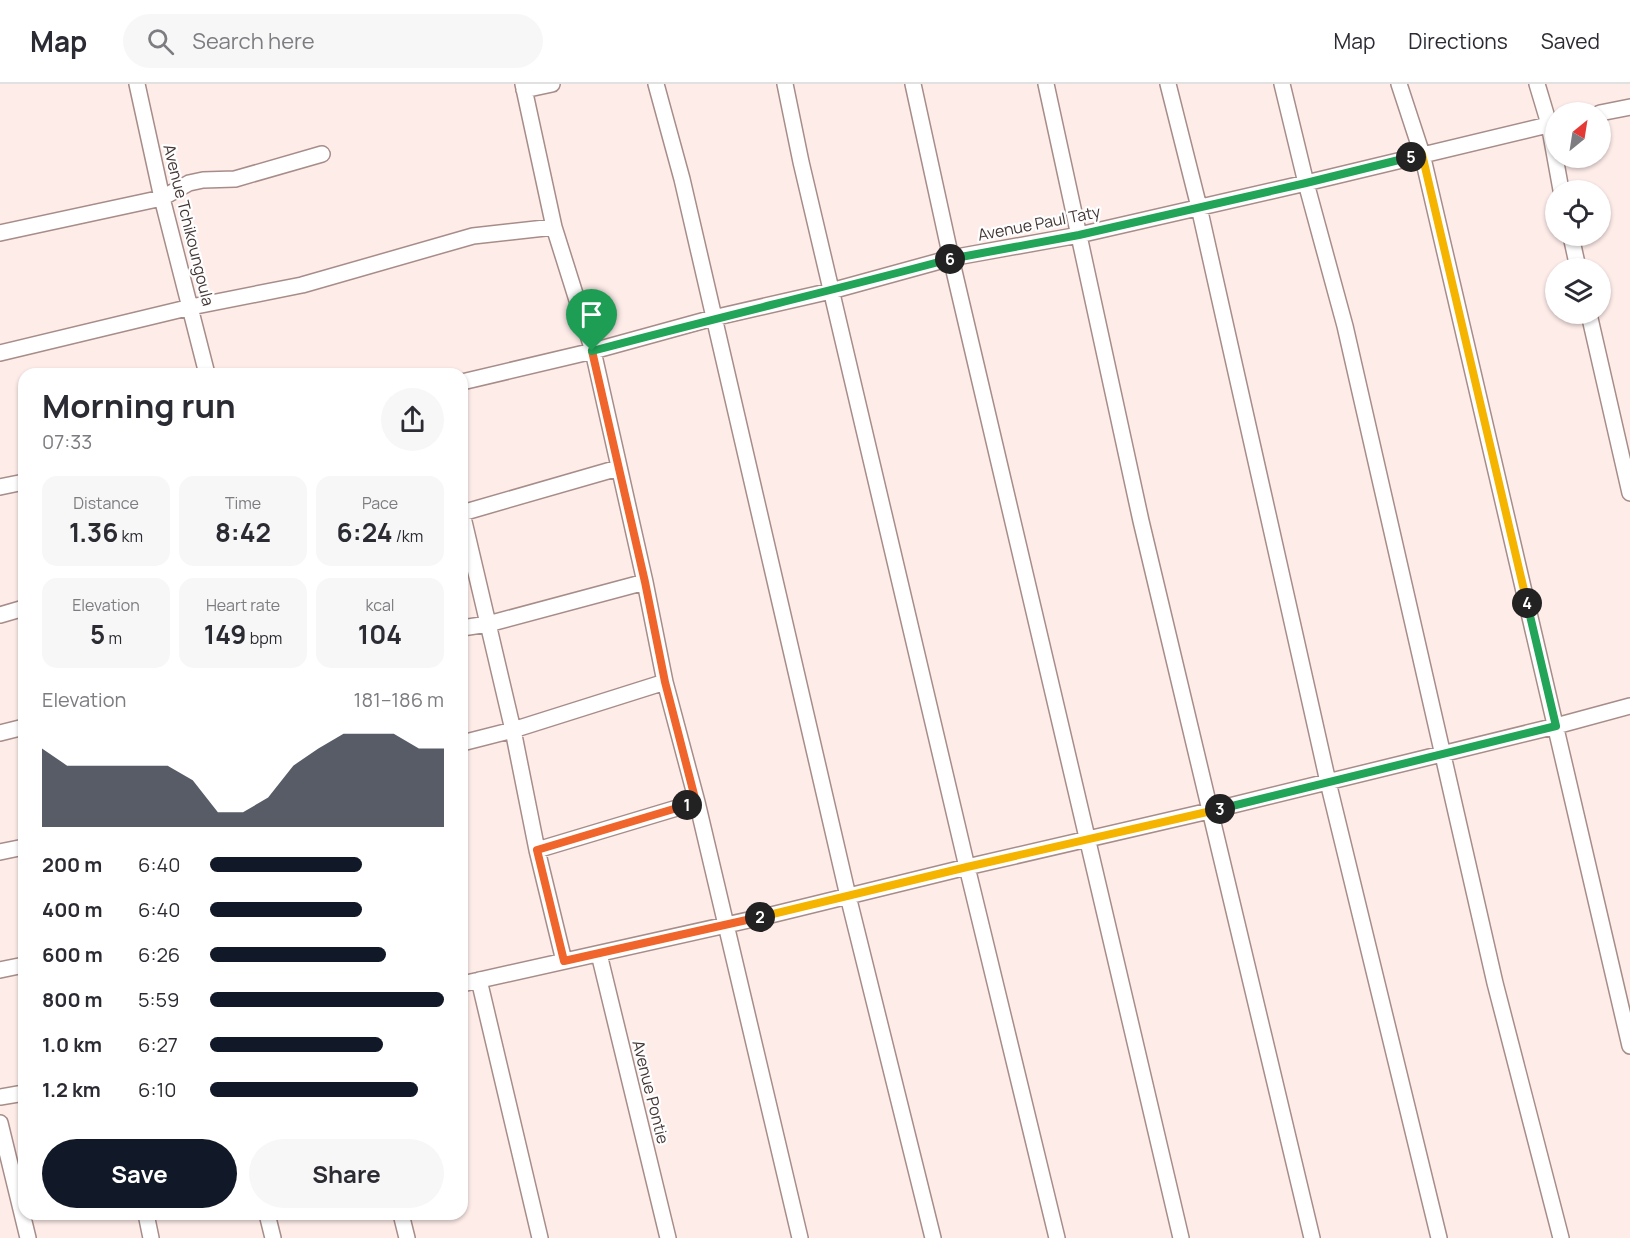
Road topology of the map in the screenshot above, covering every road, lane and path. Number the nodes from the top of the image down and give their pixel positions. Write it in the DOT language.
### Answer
graph roads {
  1 [pos="137,84"];
  2 [pos="552,84"];
  3 [pos="656,84"];
  4 [pos="785,84"];
  5 [pos="913,84"];
  6 [pos="1046,84"];
  7 [pos="1168,84"];
  8 [pos="1281,84"];
  9 [pos="1399,84"];
  10 [pos="1537,84"];
  11 [pos="523,87"];
  12 [pos="1545,105"];
  13 [pos="1630,107"];
  14 [pos="1611,111"];
  15 [pos="1545,125"];
  16 [pos="322,154"];
  17 [pos="1422,154"];
  18 [pos="1306,183"];
  19 [pos="162,198"];
  20 [pos="1199,207"];
  21 [pos="554,226"];
  22 [pos="0,233"];
  23 [pos="1079,235"];
  24 [pos="951,258"];
  25 [pos="831,291"];
  26 [pos="191,307"];
  27 [pos="713,318"];
  28 [pos="1591,324"];
  29 [pos="592,351"];
  30 [pos="0,353"];
  31 [pos="206,368"];
  32 [pos="468,381"];
  33 [pos="618,468"];
  34 [pos="18,483"];
  35 [pos="0,487"];
  36 [pos="1630,494"];
  37 [pos="468,511"];
  38 [pos="468,539"];
  39 [pos="645,582"];
  40 [pos="18,610"];
  41 [pos="0,615"];
  42 [pos="488,624"];
  43 [pos="468,627"];
  44 [pos="665,682"];
  45 [pos="1630,706"];
  46 [pos="1556,726"];
  47 [pos="18,728"];
  48 [pos="513,730"];
  49 [pos="0,733"];
  50 [pos="468,741"];
  51 [pos="1444,754"];
  52 [pos="1328,782"];
  53 [pos="696,802"];
  54 [pos="1209,811"];
  55 [pos="1086,840"];
  56 [pos="18,848"];
  57 [pos="537,850"];
  58 [pos="0,852"];
  59 [pos="967,867"];
  60 [pos="848,896"];
  61 [pos="725,924"];
  62 [pos="599,954"];
  63 [pos="564,961"];
  64 [pos="18,966"];
  65 [pos="0,970"];
  66 [pos="479,980"];
  67 [pos="468,983"];
  68 [pos="1630,1046"];
  69 [pos="18,1094"];
  70 [pos="0,1097"];
  71 [pos="0,1123"];
  72 [pos="18,1197"];
  73 [pos="24,1220"];
  74 [pos="148,1220"];
  75 [pos="268,1220"];
  76 [pos="402,1220"];
  77 [pos="28,1238"];
  78 [pos="152,1238"];
  79 [pos="273,1238"];
  80 [pos="407,1238"];
  81 [pos="540,1238"];
  82 [pos="668,1238"];
  83 [pos="800,1238"];
  84 [pos="933,1238"];
  85 [pos="1057,1238"];
  86 [pos="1181,1238"];
  87 [pos="1312,1238"];
  88 [pos="1439,1238"];
  89 [pos="1560,1238"];
  1 -- 19 [label="street, Avenue Tchikoungoula"];
  2 -- 11 [label="street"];
  3 -- 27 [label="street"];
  4 -- 25 [label="street"];
  5 -- 24 [label="street"];
  6 -- 23 [label="street"];
  7 -- 20 [label="street"];
  8 -- 18 [label="street"];
  9 -- 17 [label="street"];
  10 -- 12 [label="street"];
  11 -- 21 [label="street"];
  13 -- 14 [label="street"];
  15 -- 17 [label="street, Avenue Paul Taty"];
  16 -- 19 [label="street"];
  17 -- 18 [label="street, Avenue Paul Taty"];
  17 -- 46 [label="street"];
  18 -- 20 [label="street, Avenue Paul Taty"];
  18 -- 51 [label="street"];
  19 -- 22 [label="street"];
  19 -- 26 [label="street, Avenue Tchikoungoula"];
  20 -- 23 [label="street, Avenue Paul Taty"];
  20 -- 52 [label="street"];
  21 -- 26 [label="street"];
  21 -- 29 [label="street"];
  23 -- 24 [label="street, Avenue Paul Taty"];
  23 -- 54 [label="street"];
  24 -- 25 [label="street, Avenue Paul Taty"];
  24 -- 55 [label="street"];
  25 -- 27 [label="street, Avenue Paul Taty"];
  25 -- 59 [label="street"];
  26 -- 30 [label="street"];
  26 -- 31 [label="street, Avenue Tchikoungoula"];
  27 -- 29 [label="street, Avenue Paul Taty"];
  27 -- 60 [label="street"];
  28 -- 36 [label="street"];
  29 -- 32 [label="street, Avenue Paul Taty"];
  29 -- 33 [label="street"];
  33 -- 37 [label="street"];
  33 -- 39 [label="street"];
  34 -- 35 [label="street"];
  38 -- 42 [label="street"];
  39 -- 42 [label="street"];
  39 -- 44 [label="street"];
  40 -- 41 [label="street"];
  42 -- 43 [label="street"];
  42 -- 48 [label="street"];
  44 -- 48 [label="street"];
  44 -- 53 [label="street"];
  45 -- 46 [label="street"];
  46 -- 51 [label="street"];
  46 -- 68 [label="street"];
  47 -- 49 [label="street"];
  48 -- 50 [label="street"];
  48 -- 57 [label="street"];
  51 -- 52 [label="street"];
  51 -- 89 [label="street"];
  52 -- 54 [label="street"];
  52 -- 88 [label="street"];
  53 -- 57 [label="street"];
  53 -- 61 [label="street"];
  54 -- 55 [label="street"];
  54 -- 87 [label="street"];
  55 -- 59 [label="street"];
  55 -- 86 [label="street"];
  56 -- 58 [label="street"];
  57 -- 63 [label="street"];
  59 -- 60 [label="street"];
  59 -- 85 [label="street"];
  60 -- 61 [label="street"];
  60 -- 84 [label="street"];
  61 -- 62 [label="street"];
  61 -- 83 [label="street"];
  62 -- 63 [label="street"];
  62 -- 82 [label="street, Avenue Pontie"];
  63 -- 66 [label="street"];
  64 -- 65 [label="street"];
  66 -- 67 [label="street"];
  66 -- 81 [label="street"];
  69 -- 70 [label="street"];
  71 -- 72 [label="street"];
  73 -- 77 [label="street"];
  74 -- 78 [label="street"];
  75 -- 79 [label="street"];
  76 -- 80 [label="street"];
}
